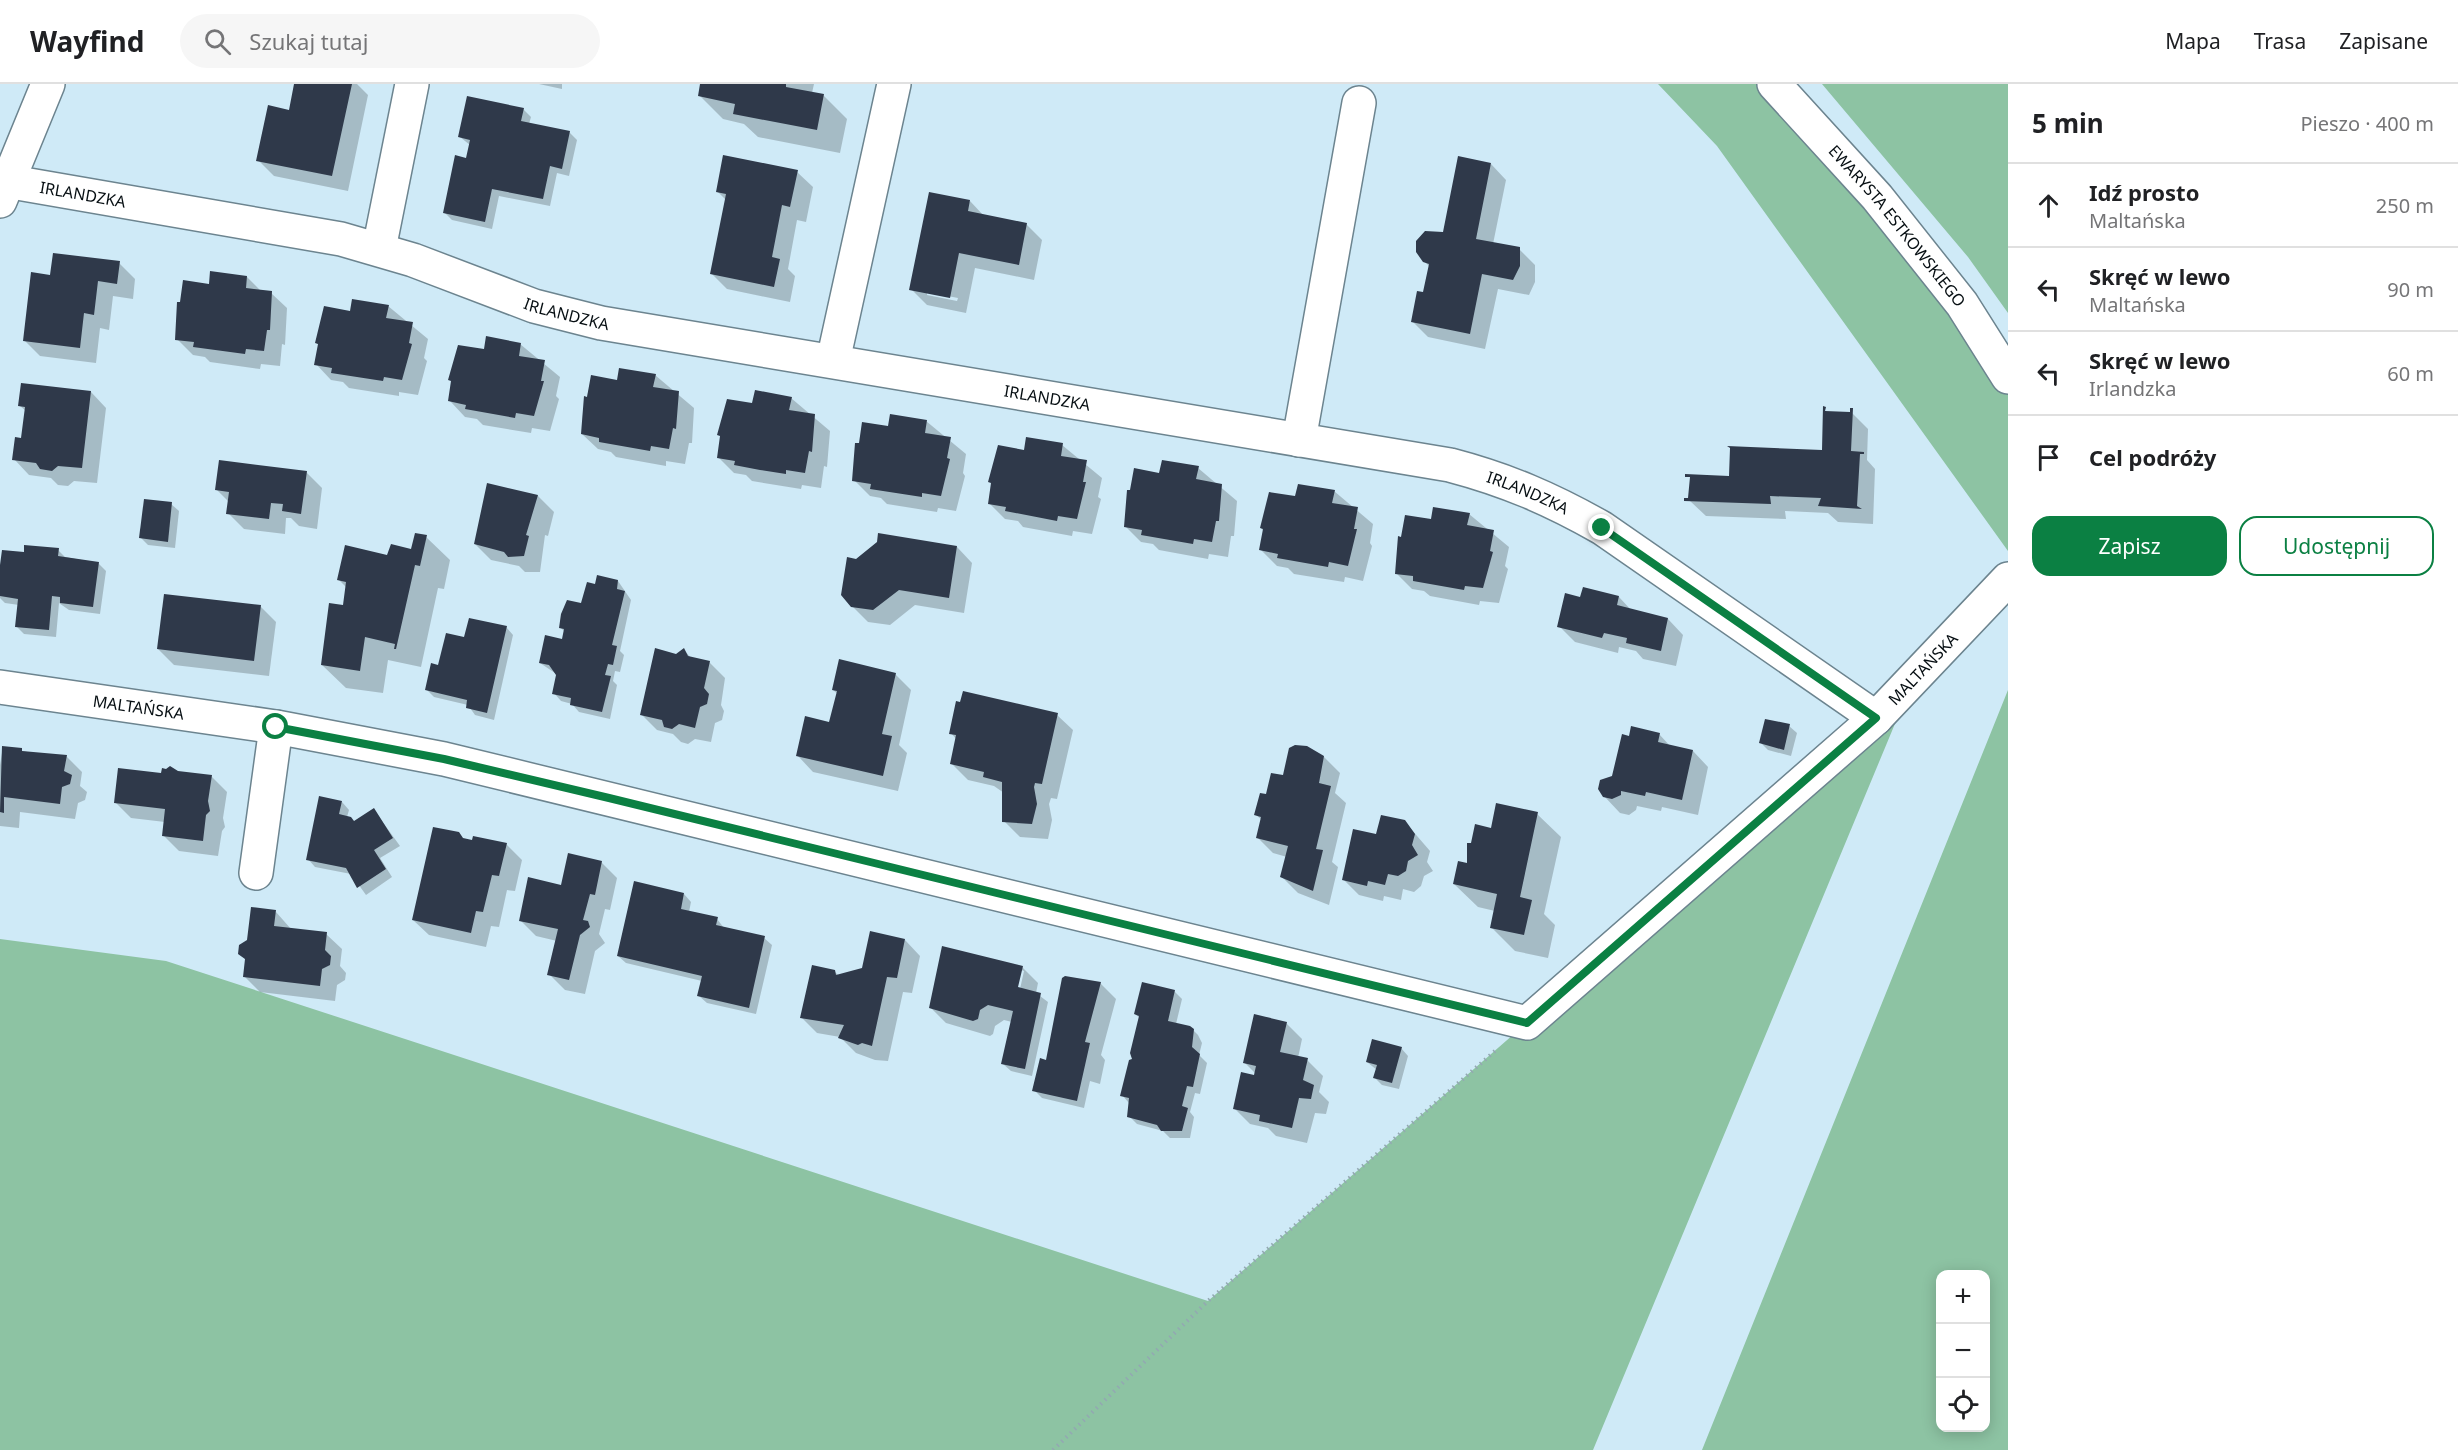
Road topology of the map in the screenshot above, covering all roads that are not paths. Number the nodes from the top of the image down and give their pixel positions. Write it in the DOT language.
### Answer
graph roads {
  1 [pos="48,84"];
  2 [pos="412,84"];
  3 [pos="894,84"];
  4 [pos="1774,84"];
  5 [pos="1359,103"];
  6 [pos="2,187"];
  7 [pos="379,249"];
  8 [pos="833,361"];
  9 [pos="2008,377"];
  10 [pos="1299,440"];
  11 [pos="2008,579"];
  12 [pos="0,687"];
  13 [pos="1876,718"];
  14 [pos="276,727"];
  15 [pos="256,873"];
  1 -- 6 [label="street"];
  2 -- 7 [label="street"];
  3 -- 8 [label="street"];
  4 -- 9 [label="street, EWARYSTA ESTKOWSKIEGO"];
  5 -- 10 [label="street"];
  6 -- 7 [label="street, IRLANDZKA"];
  7 -- 8 [label="street, IRLANDZKA"];
  8 -- 10 [label="street, IRLANDZKA"];
  10 -- 13 [label="street, IRLANDZKA"];
  11 -- 13 [label="street, MALTAŃSKA"];
  12 -- 14 [label="street, MALTAŃSKA"];
  13 -- 14 [label="street, MALTAŃSKA"];
  14 -- 15 [label="street"];
}
